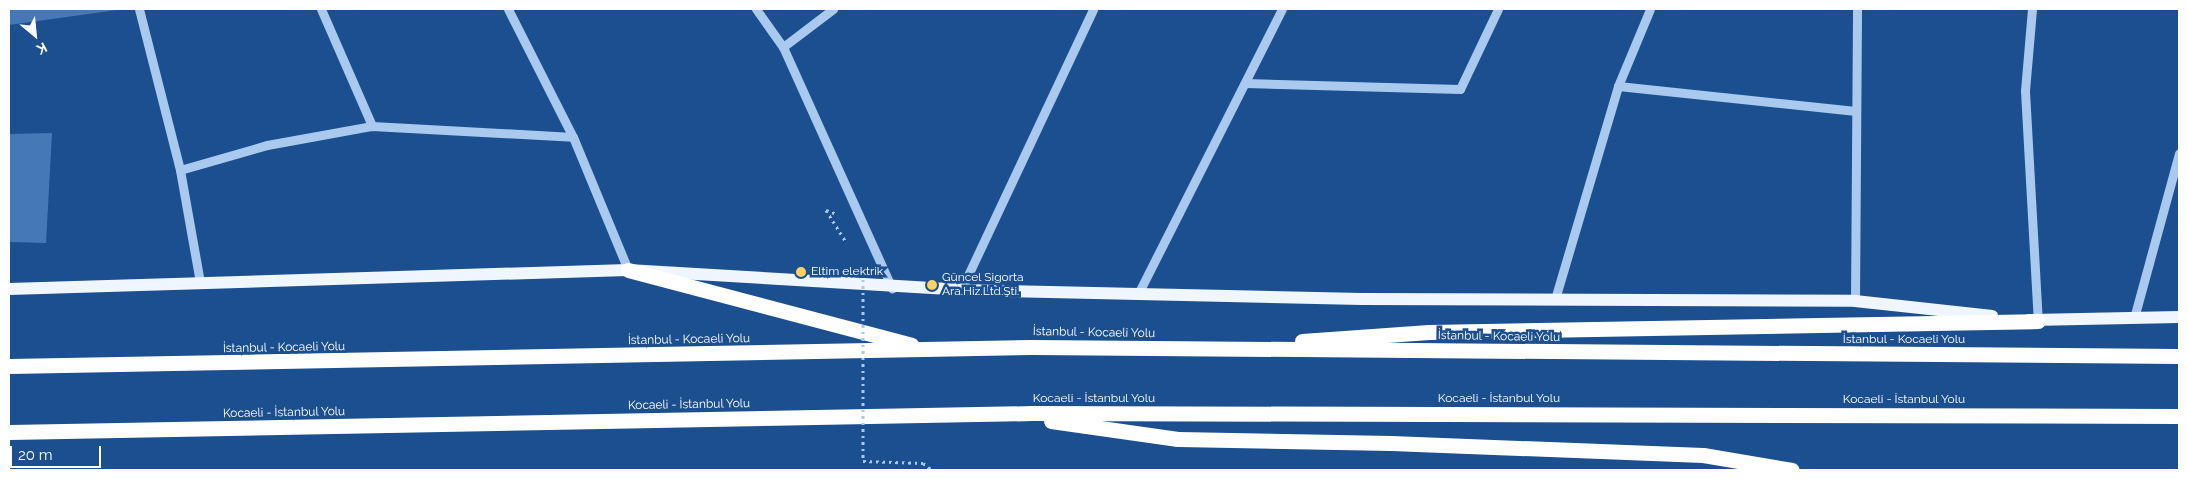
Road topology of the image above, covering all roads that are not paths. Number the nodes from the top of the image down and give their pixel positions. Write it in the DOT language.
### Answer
graph roads {
  1 [pos="139,9"];
  2 [pos="320,9"];
  3 [pos="508,9"];
  4 [pos="756,9"];
  5 [pos="833,9"];
  6 [pos="1093,9"];
  7 [pos="1282,9"];
  8 [pos="1498,9"];
  9 [pos="1650,9"];
  10 [pos="1857,9"];
  11 [pos="2032,9"];
  12 [pos="783,47"];
  13 [pos="1245,83"];
  14 [pos="1618,86"];
  15 [pos="1856,111"];
  16 [pos="372,126"];
  17 [pos="573,137"];
  18 [pos="2179,153"];
  19 [pos="180,170"];
  20 [pos="628,270"];
  21 [pos="200,282"];
  22 [pos="892,288"];
  23 [pos="9,289"];
  24 [pos="961,290"];
  25 [pos="1140,292"];
  26 [pos="1555,299"];
  27 [pos="1856,301"];
  28 [pos="2179,317"];
  29 [pos="2134,318"];
  30 [pos="2038,322"];
  31 [pos="1193,349"];
  32 [pos="930,350"];
  33 [pos="2179,356"];
  34 [pos="9,366"];
  35 [pos="1003,414"];
  36 [pos="2179,416"];
  37 [pos="9,432"];
  38 [pos="1792,470"];
  1 -- 19 [label="street"];
  2 -- 16 [label="street"];
  3 -- 17 [label="street"];
  4 -- 12 [label="street"];
  5 -- 12 [label="street"];
  6 -- 24 [label="street"];
  7 -- 13 [label="street"];
  8 -- 13 [label="street"];
  9 -- 14 [label="street"];
  10 -- 15 [label="street"];
  11 -- 30 [label="street"];
  12 -- 22 [label="street"];
  13 -- 25 [label="street"];
  14 -- 15 [label="street"];
  14 -- 26 [label="street"];
  15 -- 27 [label="street"];
  16 -- 17 [label="street"];
  16 -- 19 [label="street"];
  17 -- 20 [label="street"];
  18 -- 29 [label="street"];
  19 -- 21 [label="street"];
  20 -- 21 [label="main road"];
  20 -- 22 [label="main road"];
  20 -- 32 [label="highway"];
  21 -- 23 [label="main road"];
  22 -- 24 [label="main road"];
  24 -- 25 [label="main road"];
  25 -- 26 [label="main road"];
  26 -- 27 [label="main road"];
  27 -- 30 [label="main road"];
  28 -- 29 [label="main road"];
  29 -- 30 [label="main road"];
  30 -- 31 [label="highway"];
  31 -- 32 [label="highway, İstanbul - Kocaeli Yolu"];
  31 -- 33 [label="highway, İstanbul - Kocaeli Yolu"];
  32 -- 34 [label="highway, İstanbul - Kocaeli Yolu"];
  35 -- 36 [label="highway, Kocaeli - İstanbul Yolu"];
  35 -- 37 [label="highway, Kocaeli - İstanbul Yolu"];
  35 -- 38 [label="highway"];
}
